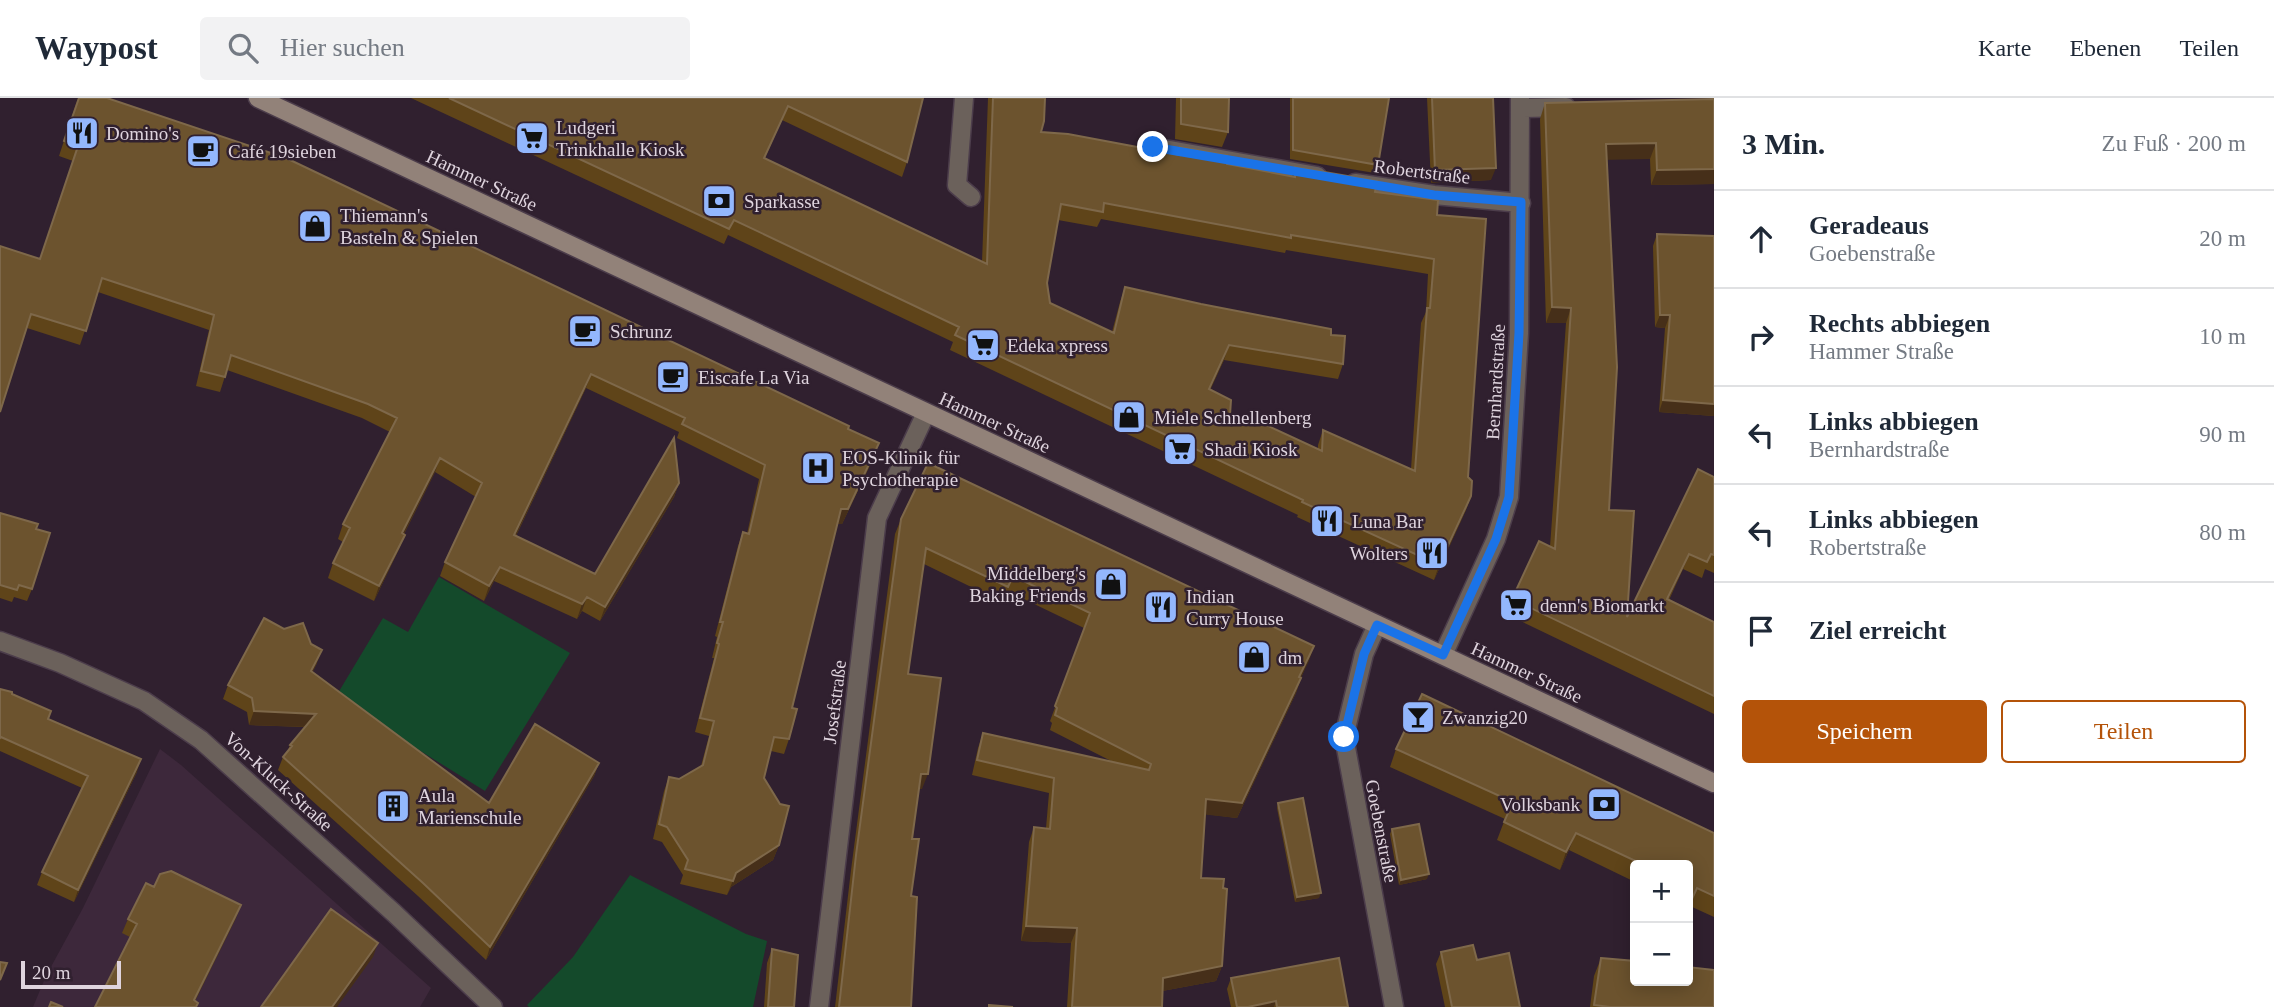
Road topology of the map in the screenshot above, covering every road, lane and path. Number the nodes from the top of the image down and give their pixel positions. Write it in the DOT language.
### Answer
graph roads {
  1 [pos="258,98"];
  2 [pos="964,98"];
  3 [pos="1521,103"];
  4 [pos="1590,106"];
  5 [pos="1153,147"];
  6 [pos="971,197"];
  7 [pos="1521,202"];
  8 [pos="926,413"];
  9 [pos="1377,625"];
  10 [pos="0,641"];
  11 [pos="1443,655"];
  12 [pos="1714,783"];
  13 [pos="492,1007"];
  14 [pos="819,1007"];
  15 [pos="1394,1007"];
  1 -- 8 [label="main road, Hammer Straße"];
  2 -- 6 [label="street"];
  3 -- 4 [label="street"];
  3 -- 7 [label="street, Bernhardstraße"];
  5 -- 7 [label="street, Robertstraße"];
  7 -- 11 [label="street, Bernhardstraße"];
  8 -- 9 [label="main road, Hammer Straße"];
  8 -- 14 [label="street, Josefstraße"];
  9 -- 11 [label="main road, Hammer Straße"];
  9 -- 15 [label="street, Goebenstraße"];
  10 -- 13 [label="street, Von-Kluck-Straße"];
  11 -- 12 [label="main road, Hammer Straße"];
}
